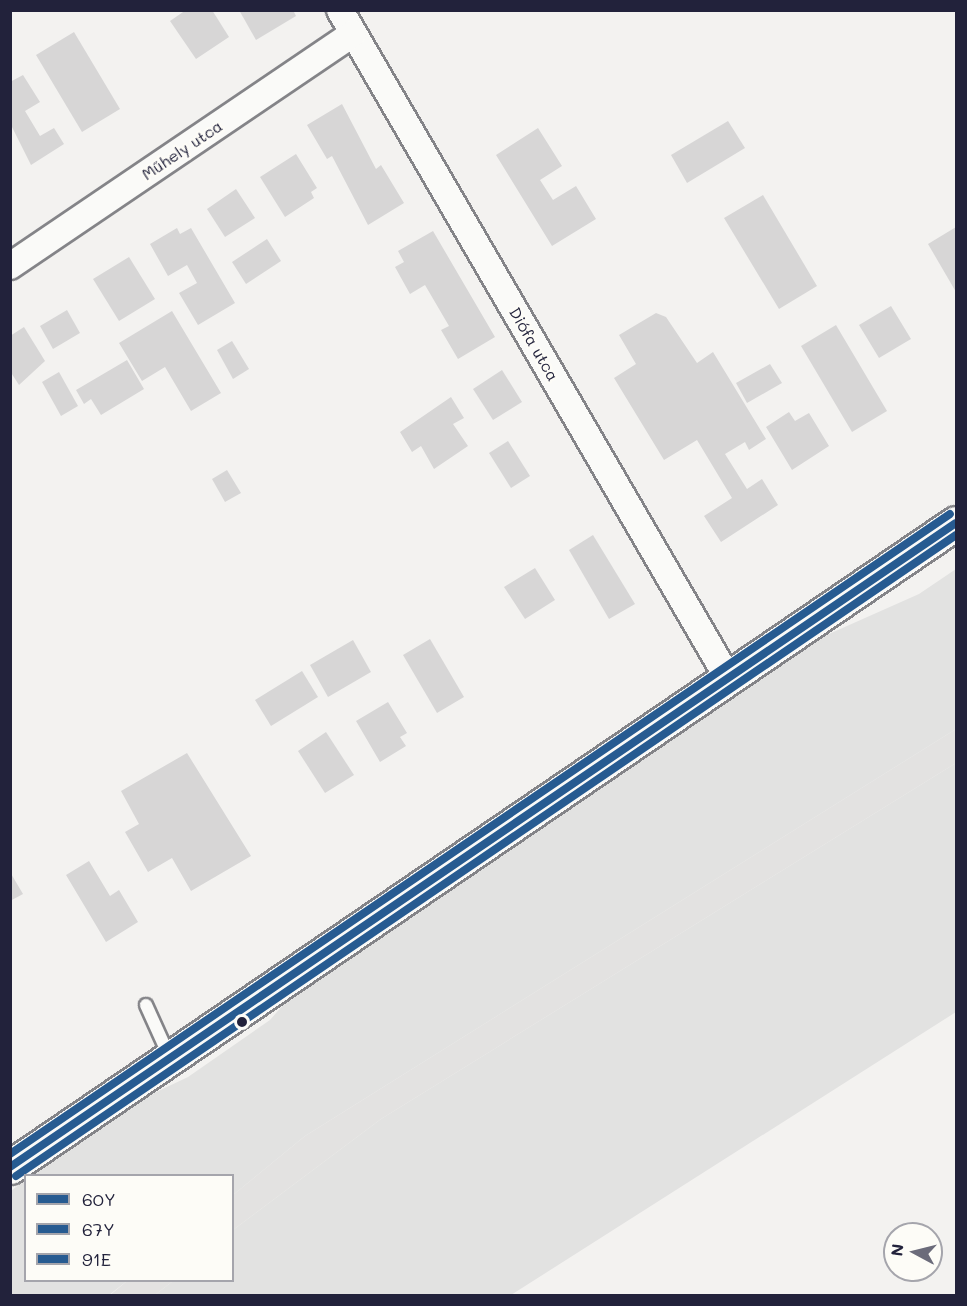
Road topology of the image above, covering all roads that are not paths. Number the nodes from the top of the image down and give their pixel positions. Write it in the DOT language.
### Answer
graph roads {
  1 [pos="340,10"];
  2 [pos="353,34"];
  3 [pos="10,266"];
  4 [pos="957,523"];
  5 [pos="728,678"];
  6 [pos="146,1005"];
  7 [pos="170,1058"];
  8 [pos="10,1167"];
  1 -- 2 [label="street, Diófa utca"];
  2 -- 3 [label="street, Műhely utca"];
  2 -- 5 [label="street, Diófa utca"];
  4 -- 5 [label="main road"];
  5 -- 7 [label="main road"];
  6 -- 7 [label="lane"];
  7 -- 8 [label="main road"];
}
